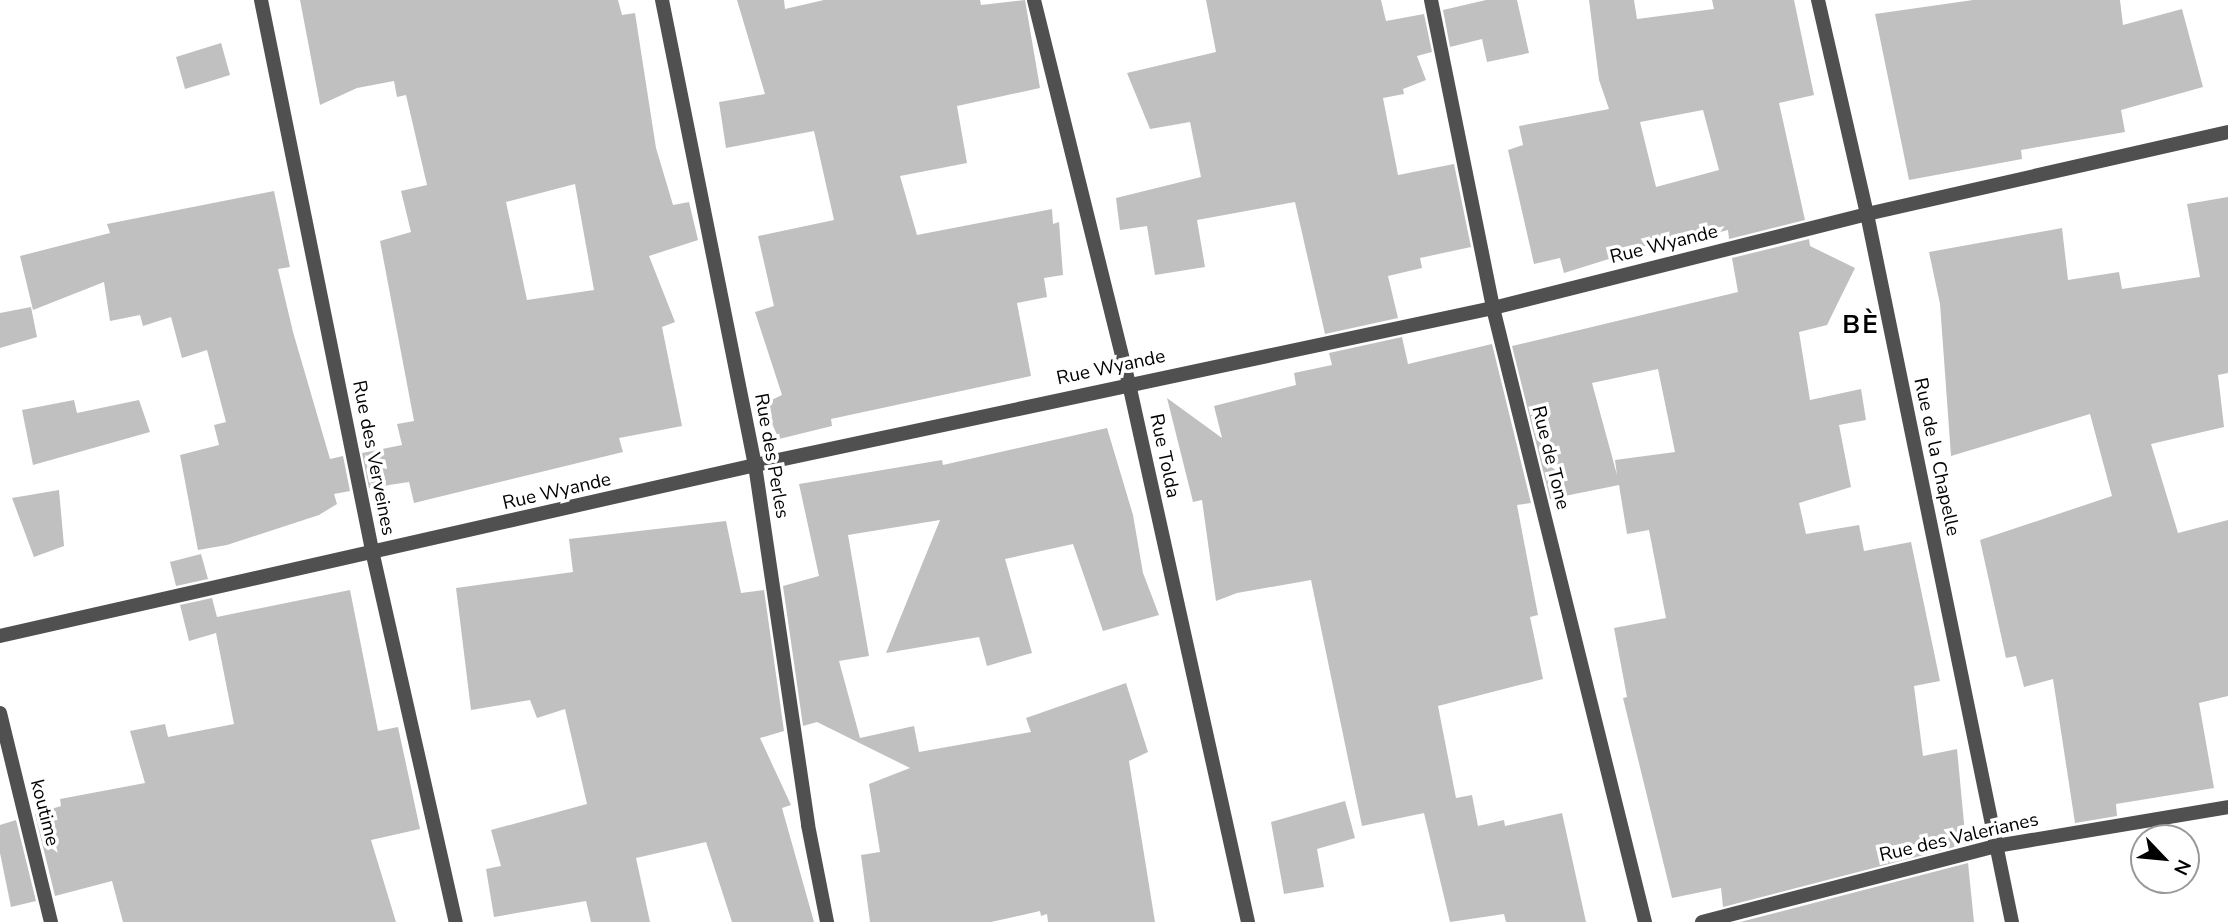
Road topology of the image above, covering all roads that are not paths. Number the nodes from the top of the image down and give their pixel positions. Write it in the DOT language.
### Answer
graph roads {
  1 [pos="261,0"];
  2 [pos="662,0"];
  3 [pos="1034,0"];
  4 [pos="1431,0"];
  5 [pos="1818,0"];
  6 [pos="2228,132"];
  7 [pos="1867,214"];
  8 [pos="1493,308"];
  9 [pos="1129,384"];
  10 [pos="755,466"];
  11 [pos="373,555"];
  12 [pos="0,635"];
  13 [pos="0,713"];
  14 [pos="2228,807"];
  15 [pos="1996,846"];
  16 [pos="51,922"];
  17 [pos="456,922"];
  18 [pos="827,922"];
  19 [pos="1248,922"];
  20 [pos="1645,922"];
  21 [pos="1702,922"];
  22 [pos="2012,922"];
  1 -- 11 [label="street, Rue des Verveines"];
  2 -- 10 [label="street, Rue des Perles"];
  3 -- 9 [label="street, Rue Tolda"];
  4 -- 8 [label="street, Rue de Tone"];
  5 -- 7 [label="street, Rue de la Chapelle"];
  6 -- 7 [label="street, Rue Wyande"];
  7 -- 8 [label="street, Rue Wyande"];
  7 -- 15 [label="street, Rue de la Chapelle"];
  8 -- 9 [label="street, Rue Wyande"];
  8 -- 20 [label="street, Rue de Tone"];
  9 -- 10 [label="street, Rue Wyande"];
  9 -- 19 [label="street, Rue Tolda"];
  10 -- 11 [label="street, Rue Wyande"];
  10 -- 18 [label="street, Rue des Perles"];
  11 -- 12 [label="street, Rue Wyande"];
  11 -- 17 [label="street, Rue des Verveines"];
  13 -- 16 [label="street, koutime"];
  14 -- 15 [label="street, Rue des Valerianes"];
  15 -- 21 [label="street, Rue des Valerianes"];
  15 -- 22 [label="street, Rue de la Chapelle"];
}
